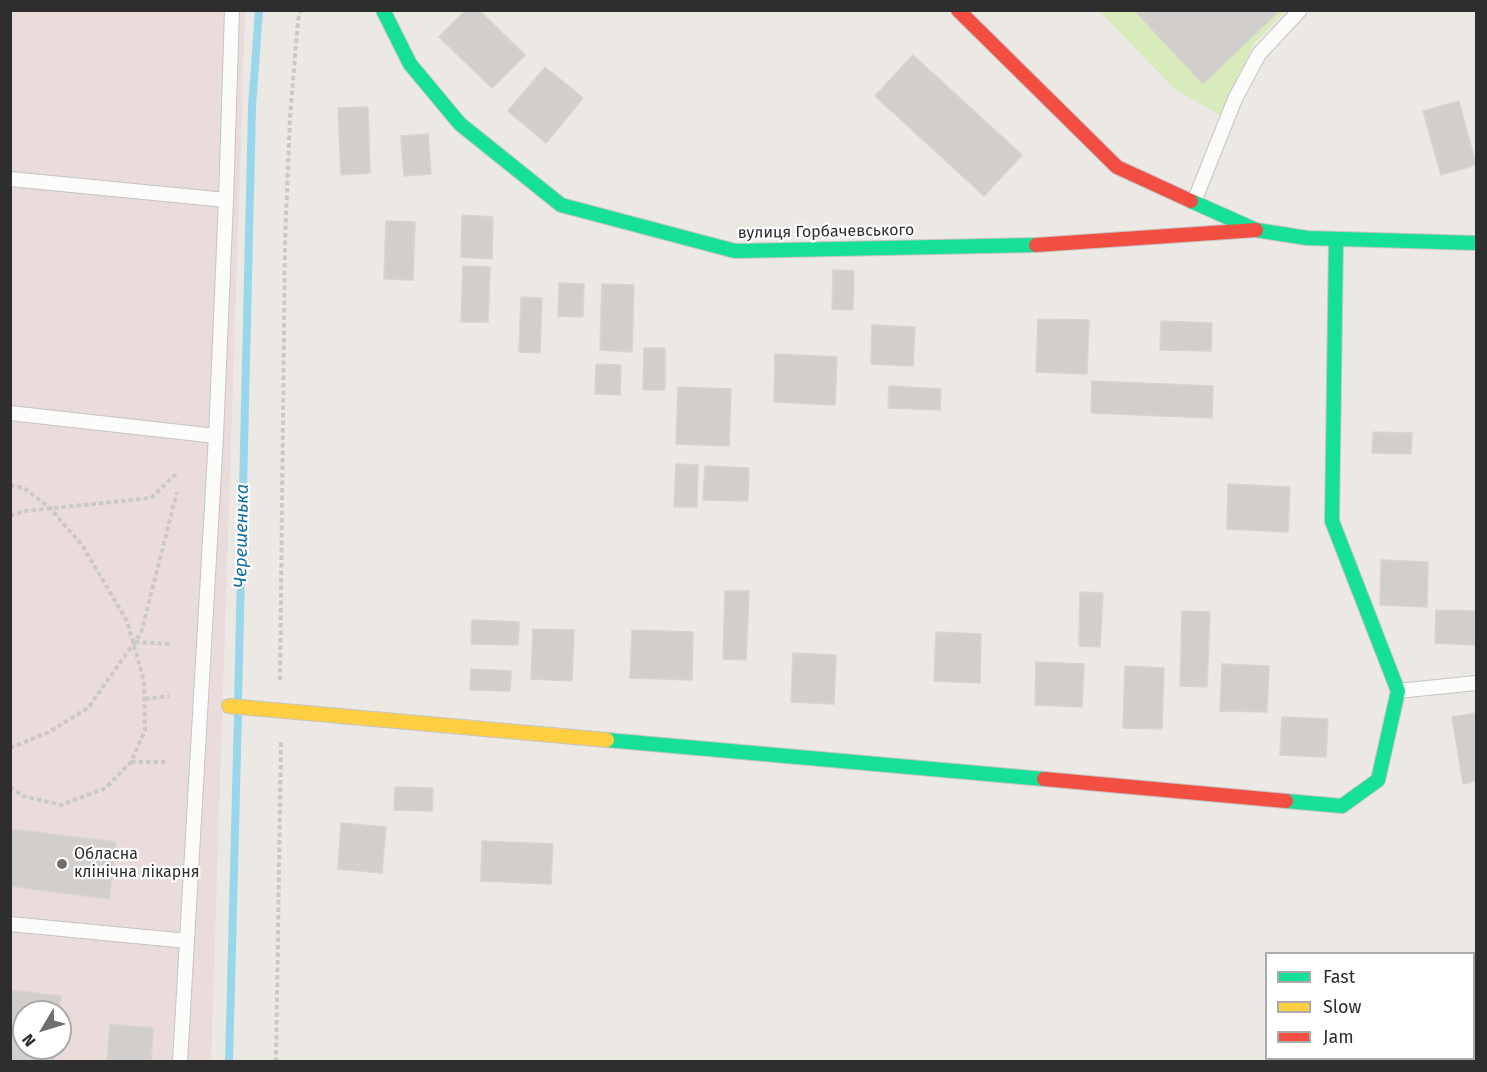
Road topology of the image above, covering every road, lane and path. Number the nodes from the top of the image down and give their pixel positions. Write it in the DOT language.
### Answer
graph roads {
  1 [pos="232,10"];
  2 [pos="302,10"];
  3 [pos="382,10"];
  4 [pos="958,10"];
  5 [pos="1300,10"];
  6 [pos="10,178"];
  7 [pos="226,200"];
  8 [pos="1194,202"];
  9 [pos="1256,230"];
  10 [pos="1336,240"];
  11 [pos="1476,243"];
  12 [pos="10,413"];
  13 [pos="216,436"];
  14 [pos="176,474"];
  15 [pos="10,485"];
  16 [pos="177,492"];
  17 [pos="50,508"];
  18 [pos="10,516"];
  19 [pos="134,642"];
  20 [pos="171,644"];
  21 [pos="1476,683"];
  22 [pos="1398,690"];
  23 [pos="169,696"];
  24 [pos="145,699"];
  25 [pos="229,706"];
  26 [pos="273,710"];
  27 [pos="10,748"];
  28 [pos="131,762"];
  29 [pos="167,762"];
  30 [pos="10,787"];
  31 [pos="10,924"];
  32 [pos="187,940"];
  33 [pos="180,1062"];
  34 [pos="276,1062"];
  1 -- 7 [label="lane"];
  2 -- 26 [label="path"];
  3 -- 9 [label="street, вулиця Горбачевського"];
  4 -- 8 [label="street"];
  5 -- 8 [label="lane"];
  6 -- 7 [label="lane"];
  7 -- 13 [label="lane"];
  8 -- 9 [label="street"];
  9 -- 10 [label="street"];
  10 -- 11 [label="street"];
  10 -- 22 [label="street"];
  12 -- 13 [label="lane"];
  13 -- 32 [label="lane"];
  14 -- 17 [label="path"];
  15 -- 17 [label="path"];
  16 -- 19 [label="path"];
  17 -- 18 [label="path"];
  17 -- 19 [label="path"];
  19 -- 20 [label="path"];
  19 -- 24 [label="path"];
  19 -- 27 [label="path"];
  21 -- 22 [label="lane"];
  22 -- 26 [label="street"];
  23 -- 24 [label="path"];
  24 -- 28 [label="path"];
  25 -- 26 [label="street"];
  26 -- 34 [label="path"];
  28 -- 29 [label="path"];
  28 -- 30 [label="path"];
  31 -- 32 [label="lane"];
  32 -- 33 [label="lane"];
}
